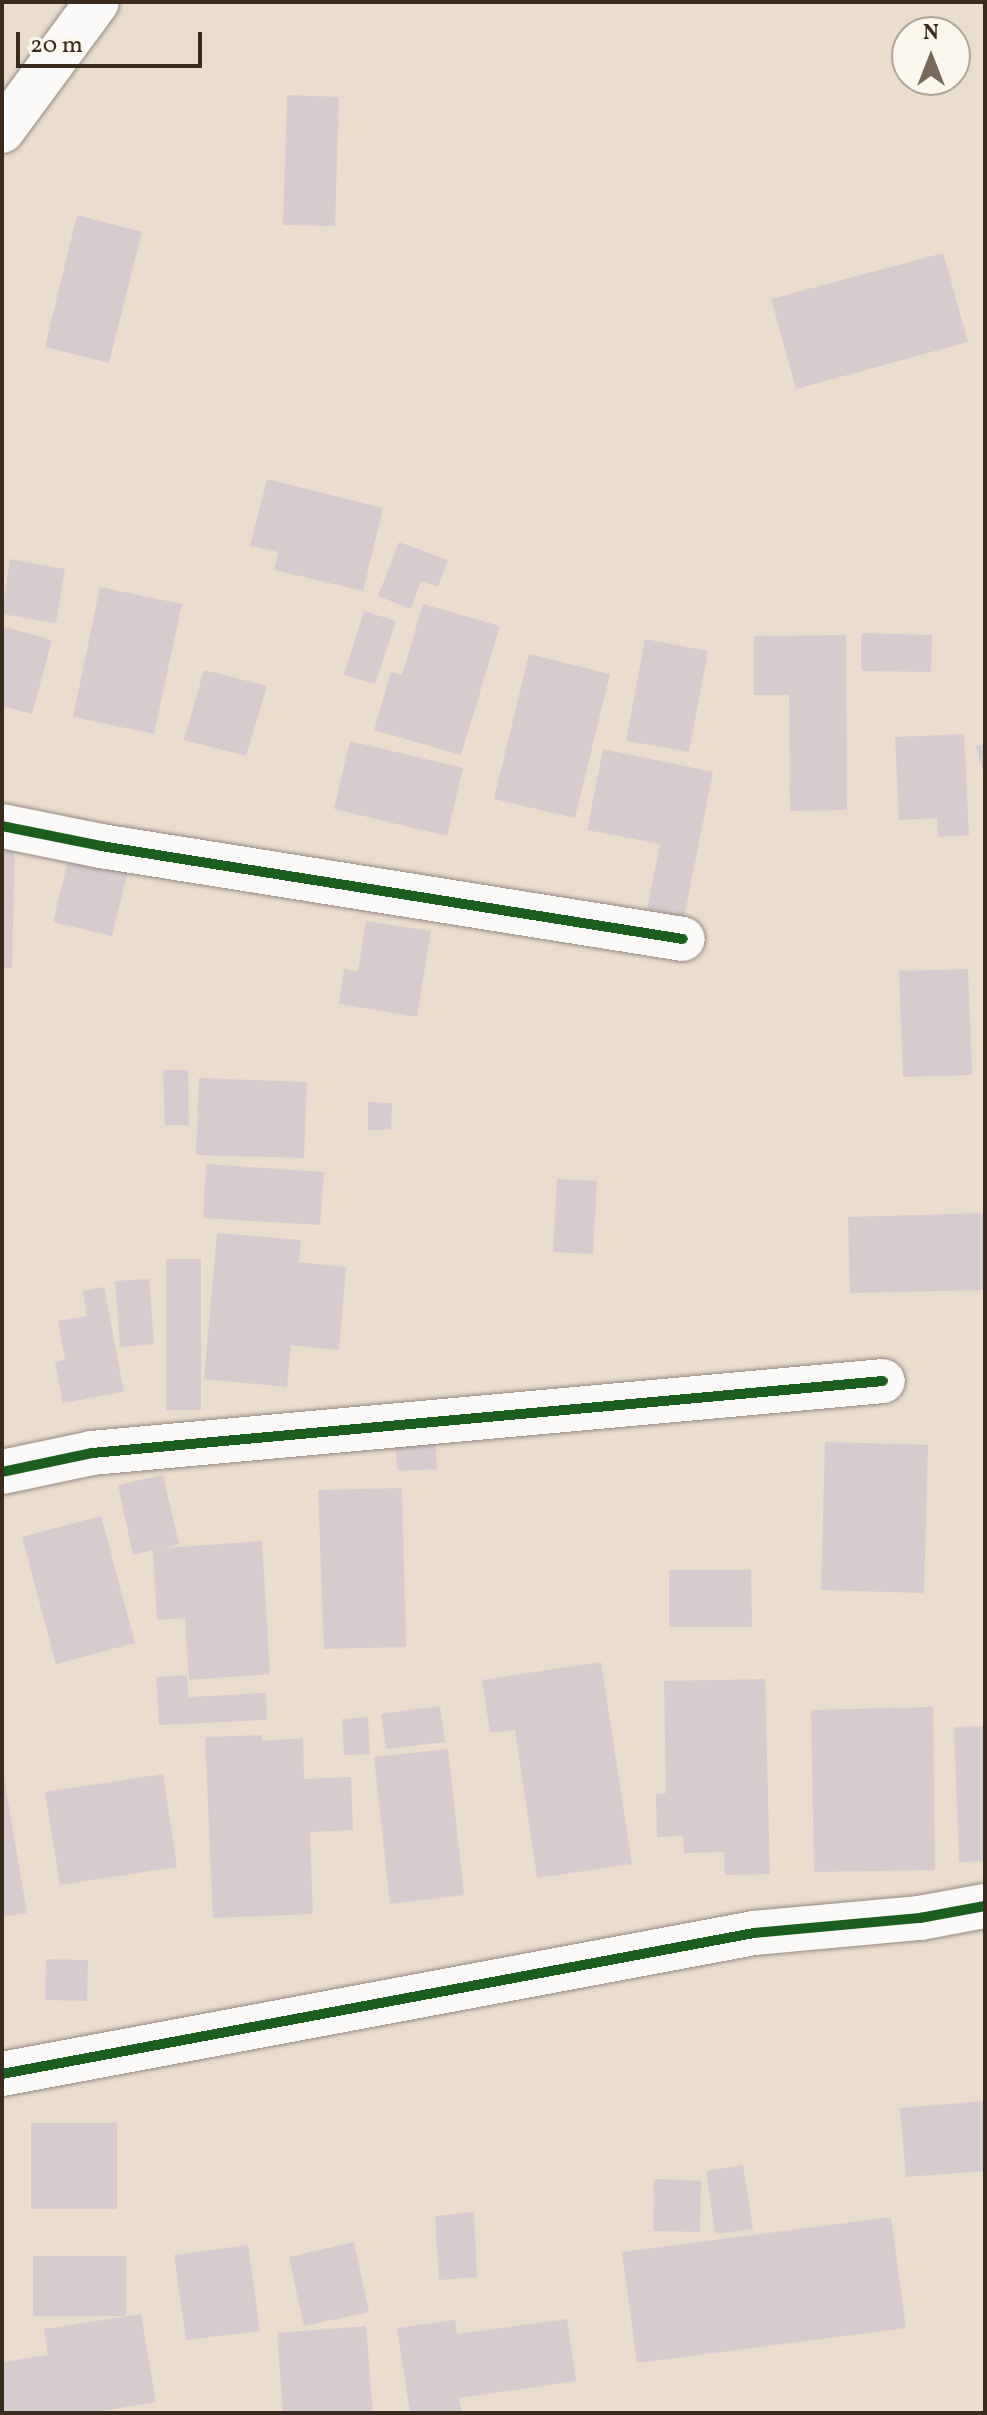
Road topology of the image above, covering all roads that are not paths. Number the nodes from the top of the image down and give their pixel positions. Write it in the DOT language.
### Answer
graph roads {
  1 [pos="97,2"];
  2 [pos="2,131"];
  3 [pos="2,826"];
  4 [pos="683,939"];
  5 [pos="883,1381"];
  6 [pos="2,1472"];
  7 [pos="985,1906"];
  8 [pos="2,2074"];
  1 -- 2 [label="street"];
  3 -- 4 [label="street"];
  5 -- 6 [label="street"];
  7 -- 8 [label="street"];
}
